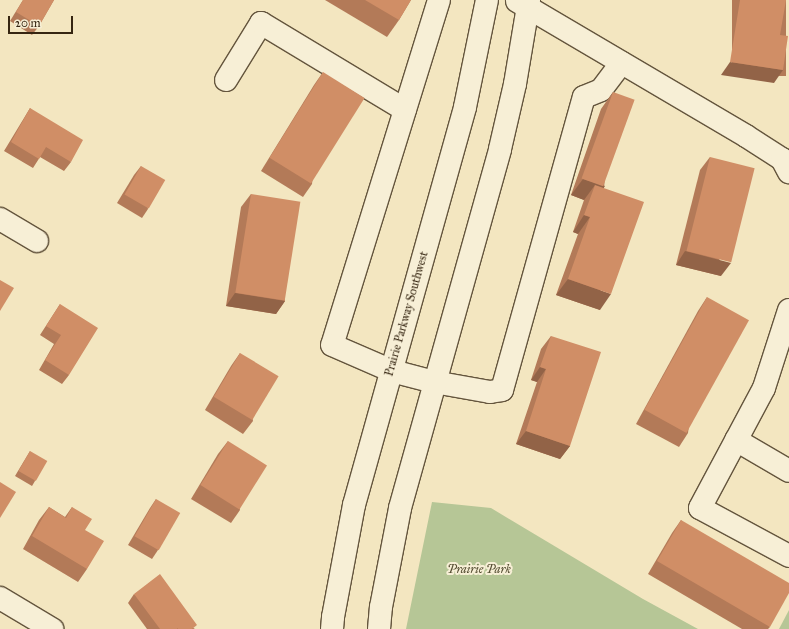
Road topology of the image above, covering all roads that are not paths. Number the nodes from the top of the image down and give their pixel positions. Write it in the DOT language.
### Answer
graph roads {
  1 [pos="439,0"];
  2 [pos="487,0"];
  3 [pos="524,2"];
  4 [pos="620,63"];
  5 [pos="226,80"];
  6 [pos="405,110"];
  7 [pos="789,172"];
  8 [pos="0,219"];
  9 [pos="37,241"];
  10 [pos="789,310"];
  11 [pos="392,371"];
  12 [pos="434,382"];
  13 [pos="736,440"];
  14 [pos="789,471"];
  15 [pos="789,556"];
  16 [pos="0,598"];
  17 [pos="52,629"];
  18 [pos="332,629"];
  19 [pos="379,629"];
  1 -- 6 [label="street"];
  2 -- 11 [label="street, Prairie Parkway Southwest"];
  3 -- 4 [label="street"];
  3 -- 12 [label="street"];
  4 -- 7 [label="street"];
  4 -- 12 [label="street"];
  5 -- 6 [label="street"];
  6 -- 11 [label="street"];
  8 -- 9 [label="street"];
  10 -- 13 [label="street"];
  11 -- 12 [label="street"];
  11 -- 18 [label="street, Prairie Parkway Southwest"];
  12 -- 19 [label="street"];
  13 -- 14 [label="street"];
  13 -- 15 [label="street"];
  16 -- 17 [label="street"];
}
